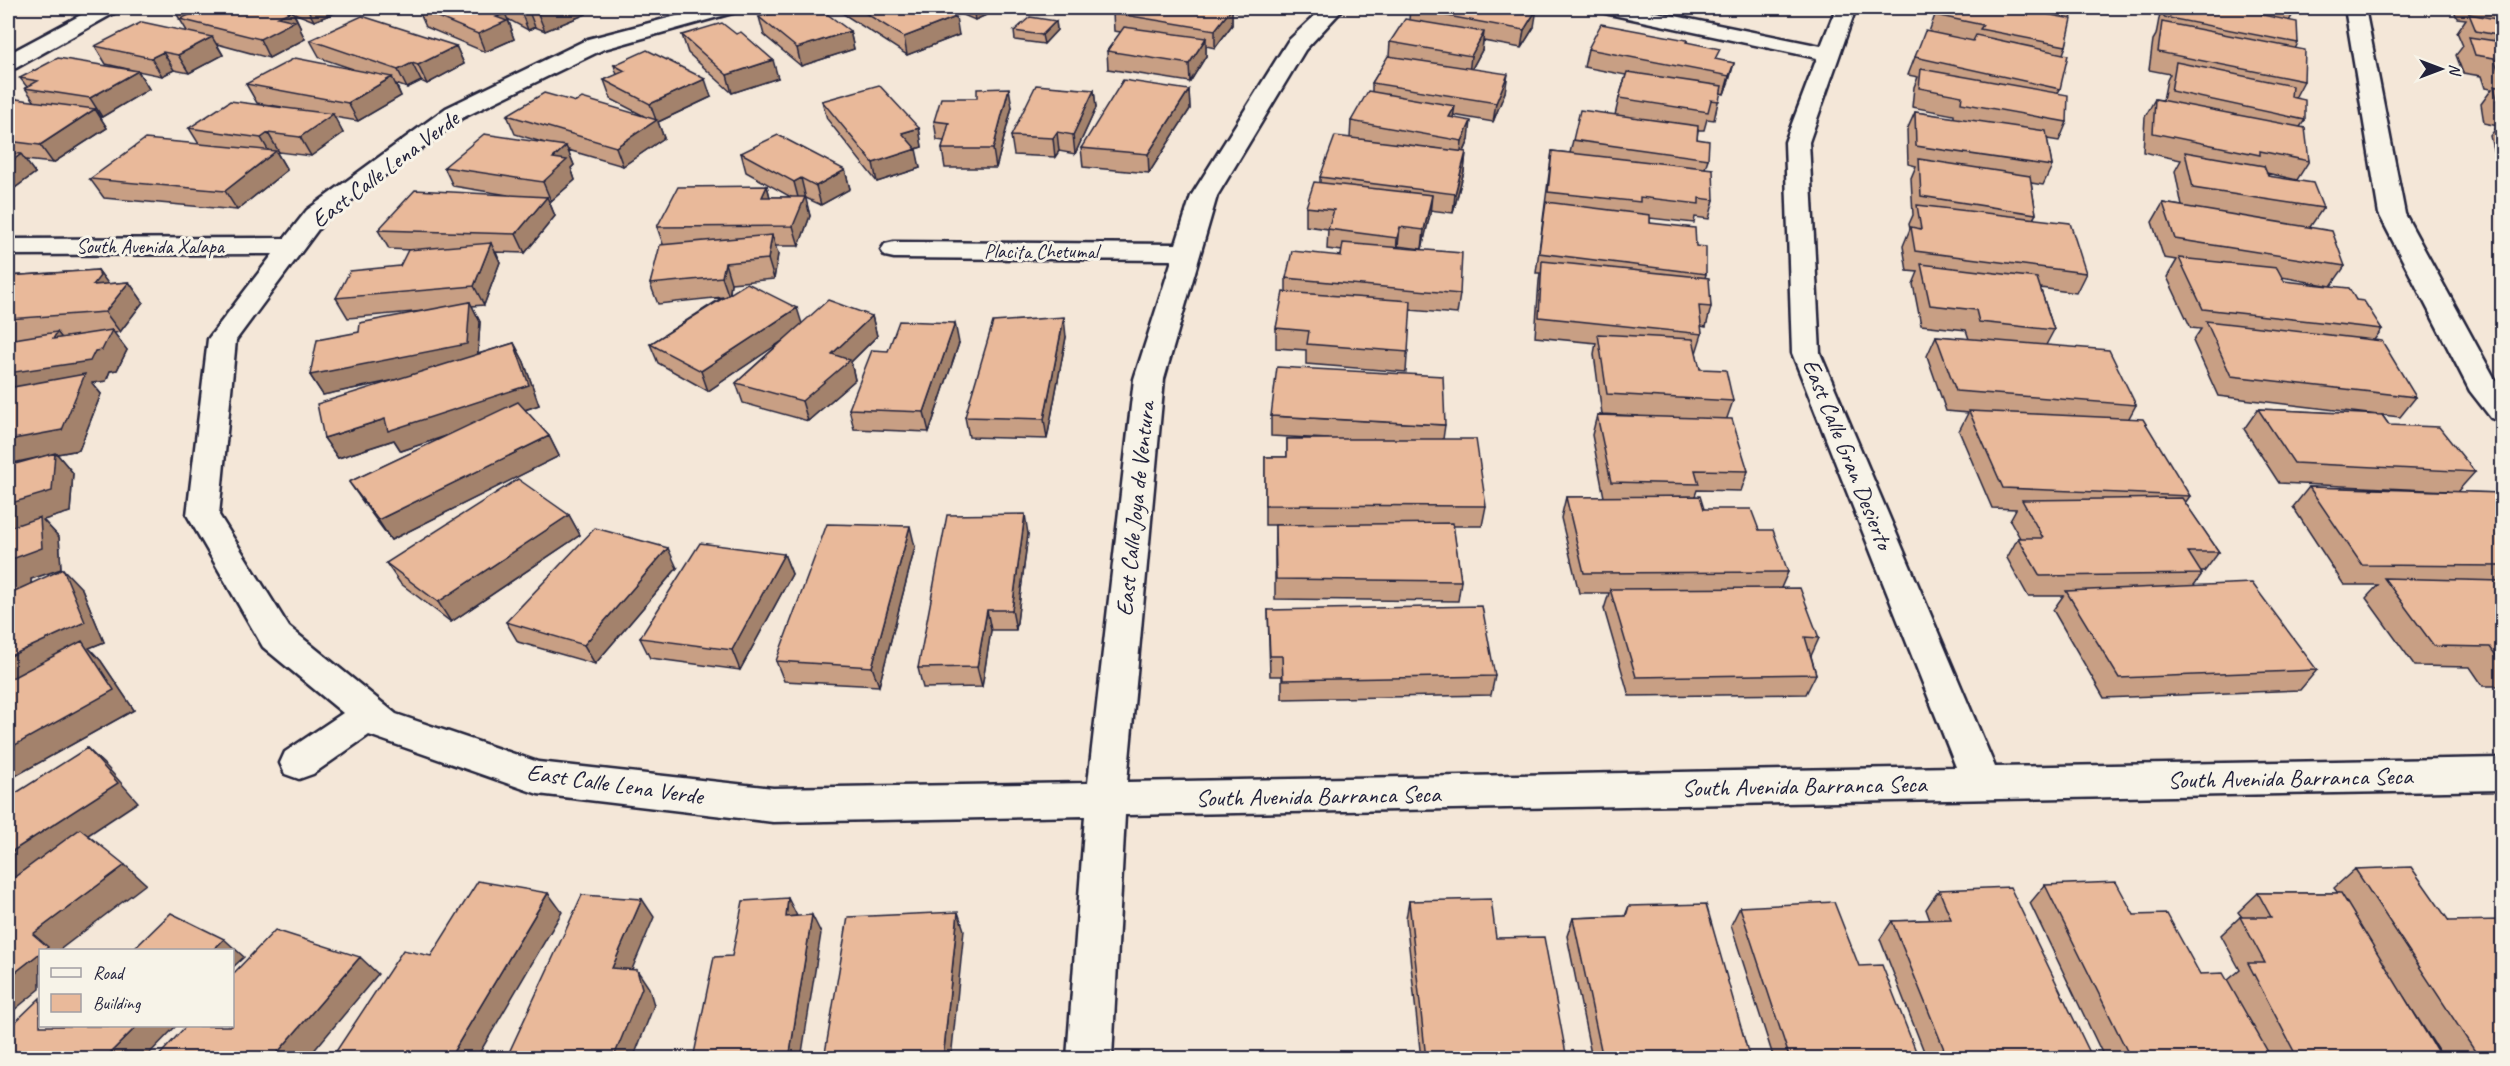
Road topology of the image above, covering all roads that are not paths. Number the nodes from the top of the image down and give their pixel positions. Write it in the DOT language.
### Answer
graph roads {
  1 [pos="109,8"];
  2 [pos="729,8"];
  3 [pos="1334,8"];
  4 [pos="1609,8"];
  5 [pos="1846,8"];
  6 [pos="2355,8"];
  7 [pos="1828,54"];
  8 [pos="8,63"];
  9 [pos="293,246"];
  10 [pos="8,247"];
  11 [pos="894,250"];
  12 [pos="1187,252"];
  13 [pos="2502,411"];
  14 [pos="371,714"];
  15 [pos="299,763"];
  16 [pos="2502,774"];
  17 [pos="1982,783"];
  18 [pos="1106,800"];
  19 [pos="1089,1059"];
  1 -- 8 [label="street"];
  2 -- 9 [label="street, East Calle Lena Verde"];
  3 -- 12 [label="street, East Calle Joya de Ventura"];
  4 -- 7 [label="street"];
  5 -- 7 [label="street, East Calle Gran Desierto"];
  6 -- 13 [label="street"];
  7 -- 17 [label="street, East Calle Gran Desierto"];
  9 -- 10 [label="street, South Avenida Xalapa"];
  9 -- 14 [label="street, East Calle Lena Verde"];
  11 -- 12 [label="street, Placita Chetumal"];
  12 -- 18 [label="street, East Calle Joya de Ventura"];
  14 -- 15 [label="street"];
  14 -- 18 [label="street, East Calle Lena Verde"];
  16 -- 17 [label="street, South Avenida Barranca Seca"];
  17 -- 18 [label="street, South Avenida Barranca Seca"];
  18 -- 19 [label="street, East Calle Joya de Ventura"];
}
